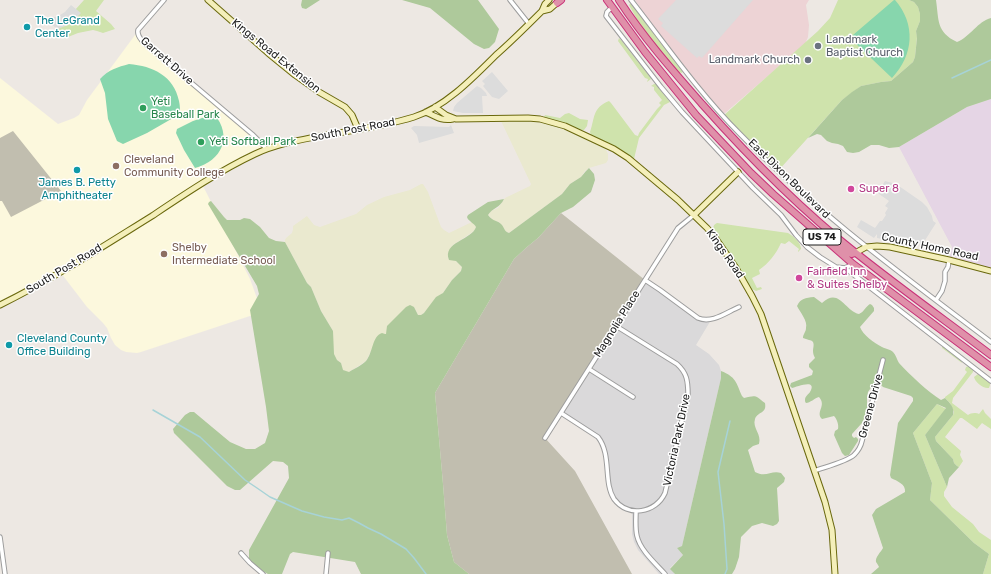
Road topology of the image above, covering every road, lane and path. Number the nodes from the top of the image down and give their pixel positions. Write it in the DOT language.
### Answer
graph roads {
  1 [pos="164,0"];
  2 [pos="208,0"];
  3 [pos="510,0"];
  4 [pos="549,0"];
  5 [pos="607,0"];
  6 [pos="619,0"];
  7 [pos="631,0"];
  8 [pos="559,1"];
  9 [pos="612,7"];
  10 [pos="542,11"];
  11 [pos="529,24"];
  12 [pos="660,71"];
  13 [pos="687,73"];
  14 [pos="652,76"];
  15 [pos="680,79"];
  16 [pos="435,107"];
  17 [pos="426,112"];
  18 [pos="456,119"];
  19 [pos="358,129"];
  20 [pos="266,150"];
  21 [pos="738,172"];
  22 [pos="694,215"];
  23 [pos="805,222"];
  24 [pos="866,247"];
  25 [pos="855,253"];
  26 [pos="949,260"];
  27 [pos="853,264"];
  28 [pos="845,268"];
  29 [pos="991,271"];
  30 [pos="645,280"];
  31 [pos="936,300"];
  32 [pos="924,304"];
  33 [pos="0,305"];
  34 [pos="739,307"];
  35 [pos="616,326"];
  36 [pos="991,342"];
  37 [pos="991,355"];
  38 [pos="883,360"];
  39 [pos="991,367"];
  40 [pos="589,369"];
  41 [pos="991,381"];
  42 [pos="633,397"];
  43 [pos="561,412"];
  44 [pos="545,438"];
  45 [pos="814,470"];
  46 [pos="636,511"];
  47 [pos="0,537"];
  48 [pos="241,552"];
  49 [pos="328,553"];
  50 [pos="5,574"];
  51 [pos="263,574"];
  52 [pos="326,574"];
  53 [pos="665,574"];
  54 [pos="835,574"];
  1 -- 20 [label="street, Garrett Drive"];
  2 -- 19 [label="street, Kings Road Extension"];
  3 -- 11 [label="street"];
  4 -- 10 [label="street, South Post Road"];
  5 -- 9 [label="highway, East Dixon Boulevard / US 74"];
  6 -- 15 [label="highway, East Dixon Boulevard / US 74"];
  7 -- 13 [label="street, East Dixon Boulevard"];
  8 -- 10 [label="street, South Post Road"];
  9 -- 12 [label="highway, East Dixon Boulevard / US 74"];
  9 -- 14 [label="street"];
  10 -- 11 [label="street, South Post Road"];
  11 -- 16 [label="street, South Post Road"];
  12 -- 14 [label="street"];
  12 -- 23 [label="highway, East Dixon Boulevard / US 74"];
  13 -- 15 [label="street"];
  13 -- 24 [label="street, East Dixon Boulevard"];
  14 -- 21 [label="street"];
  15 -- 25 [label="highway, East Dixon Boulevard / US 74"];
  16 -- 17 [label="street, South Post Road"];
  16 -- 18 [label="street, Kings Road"];
  17 -- 18 [label="street"];
  17 -- 19 [label="street, South Post Road"];
  18 -- 22 [label="street, Kings Road"];
  19 -- 20 [label="street, South Post Road"];
  20 -- 33 [label="street, South Post Road"];
  21 -- 22 [label="street"];
  21 -- 28 [label="street"];
  22 -- 30 [label="street, Magnolia Place"];
  22 -- 45 [label="street, Kings Road"];
  23 -- 25 [label="highway"];
  23 -- 27 [label="highway, East Dixon Boulevard / US 74"];
  24 -- 25 [label="street, County Home Road"];
  24 -- 26 [label="street, County Home Road"];
  24 -- 31 [label="street, East Dixon Boulevard"];
  25 -- 32 [label="highway, East Dixon Boulevard / US 74"];
  26 -- 29 [label="street, County Home Road"];
  26 -- 31 [label="street"];
  27 -- 28 [label="street"];
  27 -- 32 [label="highway"];
  27 -- 39 [label="highway, East Dixon Boulevard / US 74"];
  28 -- 41 [label="street"];
  30 -- 34 [label="street"];
  30 -- 35 [label="street, Magnolia Place"];
  31 -- 36 [label="street, East Dixon Boulevard"];
  32 -- 37 [label="highway, East Dixon Boulevard / US 74"];
  35 -- 40 [label="street, Magnolia Place"];
  35 -- 46 [label="street, Victoria Park Drive"];
  38 -- 45 [label="street, Greene Drive"];
  40 -- 42 [label="street"];
  40 -- 43 [label="street, Magnolia Place"];
  43 -- 44 [label="street, Magnolia Place"];
  43 -- 46 [label="street"];
  45 -- 54 [label="street, Kings Road"];
  46 -- 53 [label="street"];
  47 -- 50 [label="street"];
  48 -- 51 [label="street"];
  49 -- 52 [label="street"];
}
